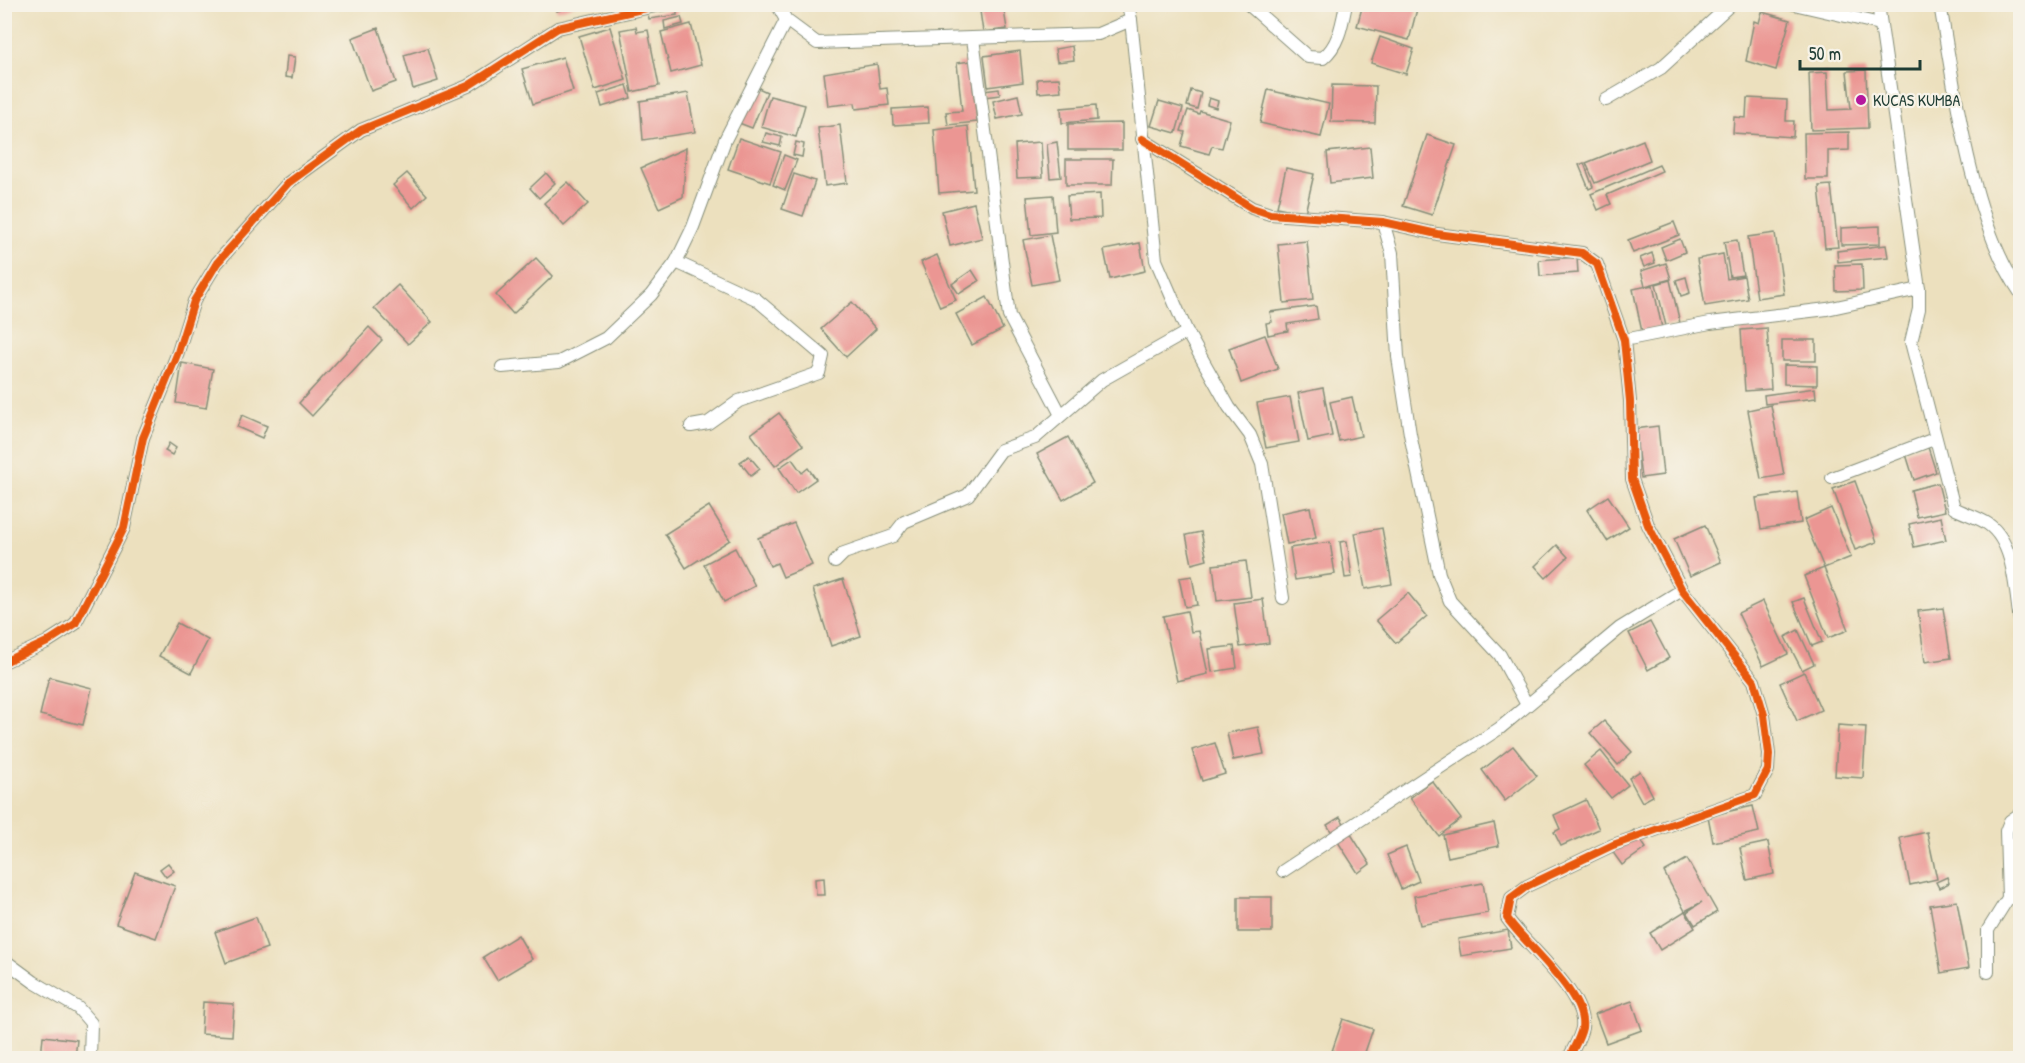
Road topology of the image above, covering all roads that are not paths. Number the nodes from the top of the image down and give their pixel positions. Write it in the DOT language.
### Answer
graph roads {
  1 [pos="664,4"];
  2 [pos="777,4"];
  3 [pos="1128,4"];
  4 [pos="1248,4"];
  5 [pos="1346,4"];
  6 [pos="1731,4"];
  7 [pos="1794,4"];
  8 [pos="1878,4"];
  9 [pos="1940,4"];
  10 [pos="786,20"];
  11 [pos="1131,20"];
  12 [pos="1880,24"];
  13 [pos="973,38"];
  14 [pos="1606,100"];
  15 [pos="1142,139"];
  16 [pos="1383,222"];
  17 [pos="676,262"];
  18 [pos="1919,289"];
  19 [pos="2020,292"];
  20 [pos="1187,332"];
  21 [pos="1624,340"];
  22 [pos="502,367"];
  23 [pos="1061,416"];
  24 [pos="690,426"];
  25 [pos="1934,439"];
  26 [pos="1832,477"];
  27 [pos="835,562"];
  28 [pos="1682,590"];
  29 [pos="1283,598"];
  30 [pos="2020,621"];
  31 [pos="4,662"];
  32 [pos="1527,705"];
  33 [pos="2020,814"];
  34 [pos="1283,871"];
  35 [pos="4,960"];
  36 [pos="1988,972"];
  37 [pos="90,1059"];
  38 [pos="1569,1059"];
  1 -- 31 [label="street"];
  2 -- 10 [label="street"];
  3 -- 11 [label="street"];
  4 -- 5 [label="street"];
  6 -- 14 [label="street"];
  7 -- 12 [label="street"];
  8 -- 12 [label="street"];
  9 -- 19 [label="street"];
  10 -- 13 [label="street"];
  10 -- 17 [label="street"];
  11 -- 13 [label="street"];
  11 -- 15 [label="street"];
  12 -- 18 [label="street"];
  13 -- 23 [label="street"];
  15 -- 16 [label="street"];
  15 -- 20 [label="street"];
  16 -- 21 [label="street"];
  16 -- 32 [label="street"];
  17 -- 22 [label="street"];
  17 -- 24 [label="street"];
  18 -- 21 [label="street"];
  18 -- 25 [label="street"];
  20 -- 23 [label="street"];
  20 -- 29 [label="street"];
  21 -- 28 [label="street"];
  23 -- 27 [label="street"];
  25 -- 26 [label="street"];
  25 -- 30 [label="street"];
  28 -- 32 [label="street"];
  28 -- 38 [label="street"];
  32 -- 34 [label="street"];
  33 -- 36 [label="street"];
  35 -- 37 [label="street"];
}
